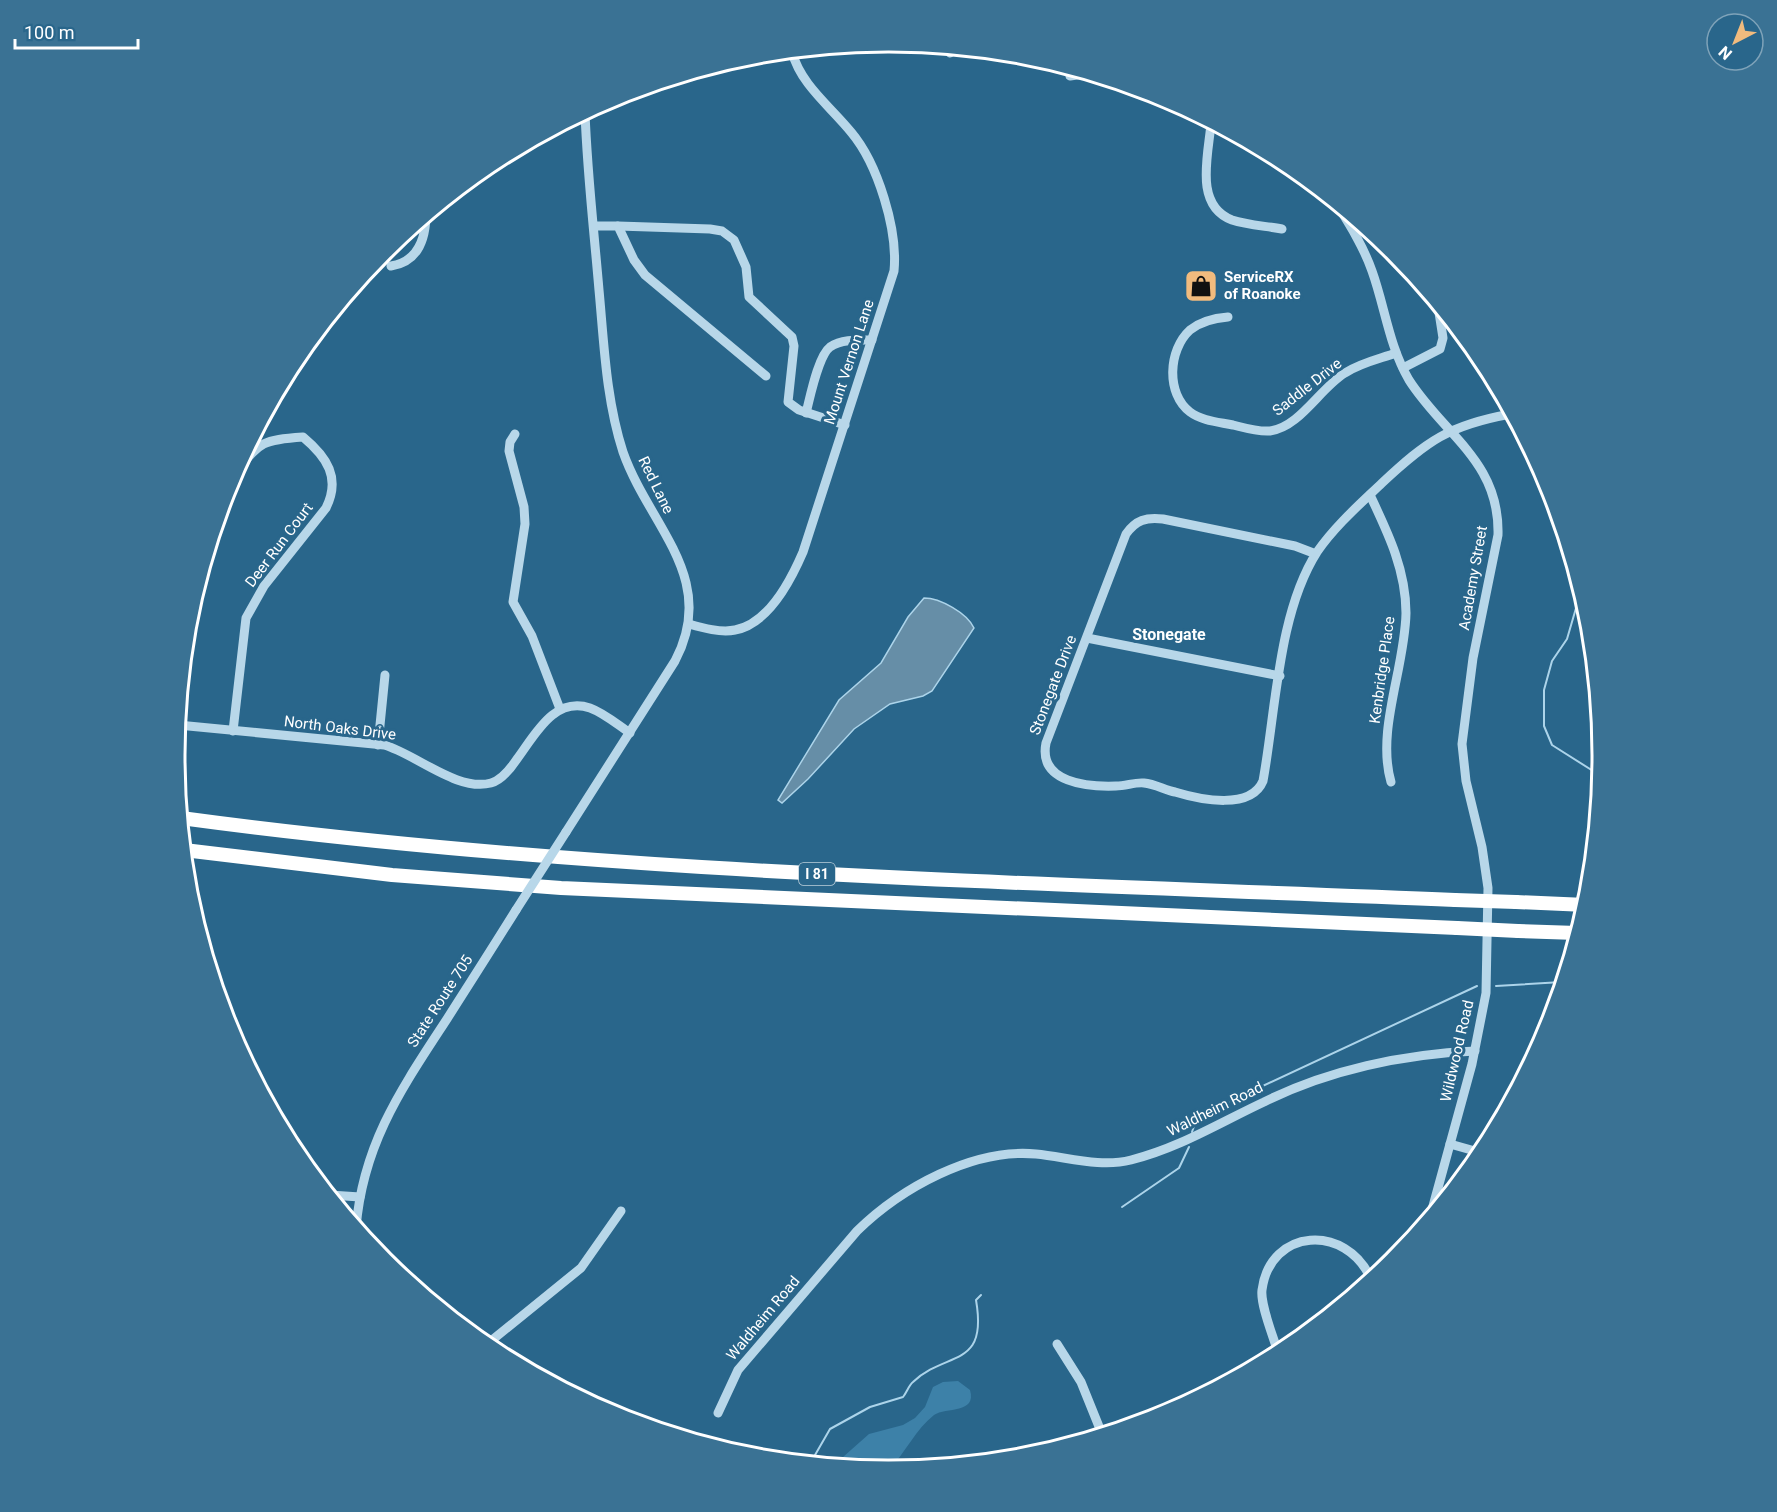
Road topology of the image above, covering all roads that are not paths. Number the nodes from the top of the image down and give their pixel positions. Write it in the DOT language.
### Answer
graph roads {
  1 [pos="796,59"];
  2 [pos="586,121"];
  3 [pos="1210,131"];
  4 [pos="1348,223"];
  5 [pos="594,226"];
  6 [pos="618,226"];
  7 [pos="425,227"];
  8 [pos="1282,229"];
  9 [pos="391,266"];
  10 [pos="1228,317"];
  11 [pos="1440,320"];
  12 [pos="872,340"];
  13 [pos="1396,353"];
  14 [pos="1403,368"];
  15 [pos="766,376"];
  16 [pos="806,413"];
  17 [pos="1504,415"];
  18 [pos="844,425"];
  19 [pos="1450,430"];
  20 [pos="515,434"];
  21 [pos="258,446"];
  22 [pos="1370,495"];
  23 [pos="1316,554"];
  24 [pos="689,624"];
  25 [pos="1087,638"];
  26 [pos="385,675"];
  27 [pos="1280,676"];
  28 [pos="560,710"];
  29 [pos="186,725"];
  30 [pos="233,731"];
  31 [pos="630,733"];
  32 [pos="378,745"];
  33 [pos="1391,783"];
  34 [pos="188,819"];
  35 [pos="566,832"];
  36 [pos="192,851"];
  37 [pos="1488,888"];
  38 [pos="1575,905"];
  39 [pos="1569,933"];
  40 [pos="1475,1051"];
  41 [pos="1450,1144"];
  42 [pos="1471,1150"];
  43 [pos="340,1196"];
  44 [pos="360,1197"];
  45 [pos="1435,1199"];
  46 [pos="621,1211"];
  47 [pos="357,1217"];
  48 [pos="1368,1270"];
  49 [pos="494,1338"];
  50 [pos="1275,1343"];
  51 [pos="1057,1344"];
  52 [pos="718,1413"];
  53 [pos="1099,1427"];
  1 -- 12 [label="street, Mount Vernon Lane"];
  2 -- 5 [label="street, Red Lane"];
  3 -- 8 [label="street"];
  4 -- 13 [label="street, Academy Street"];
  5 -- 6 [label="street"];
  5 -- 24 [label="street, Red Lane"];
  6 -- 15 [label="street"];
  6 -- 16 [label="street"];
  7 -- 9 [label="street"];
  10 -- 13 [label="street, Saddle Drive"];
  11 -- 14 [label="street"];
  12 -- 16 [label="street"];
  12 -- 18 [label="street, Mount Vernon Lane"];
  13 -- 14 [label="street, Academy Street"];
  14 -- 19 [label="street, Academy Street"];
  16 -- 18 [label="street"];
  17 -- 19 [label="street, Stonegate Drive"];
  18 -- 24 [label="street, Mount Vernon Lane"];
  19 -- 22 [label="street, Stonegate Drive"];
  19 -- 37 [label="street, Academy Street"];
  20 -- 28 [label="street"];
  21 -- 30 [label="street, Deer Run Court"];
  22 -- 23 [label="street, Stonegate Drive"];
  22 -- 33 [label="street, Kenbridge Place"];
  23 -- 25 [label="street, Stonegate Drive"];
  23 -- 27 [label="street, Stonegate Drive"];
  24 -- 31 [label="street, Red Lane"];
  25 -- 27 [label="street"];
  25 -- 27 [label="street, Stonegate Drive"];
  26 -- 32 [label="street"];
  28 -- 31 [label="street"];
  28 -- 32 [label="street, North Oaks Drive"];
  29 -- 30 [label="street, North Oaks Drive"];
  30 -- 32 [label="street, North Oaks Drive"];
  31 -- 35 [label="street, Red Lane"];
  34 -- 38 [label="highway, I 81, bridge"];
  35 -- 44 [label="street, State Route 705, bridge"];
  36 -- 39 [label="highway, I 81, bridge"];
  37 -- 40 [label="street, Wildwood Road"];
  40 -- 41 [label="street, Wildwood Road"];
  40 -- 52 [label="street, Waldheim Road"];
  41 -- 42 [label="street"];
  41 -- 45 [label="street, Wildwood Road"];
  43 -- 44 [label="street"];
  44 -- 47 [label="street"];
  46 -- 49 [label="street"];
  48 -- 50 [label="street"];
  51 -- 53 [label="street"];
}
